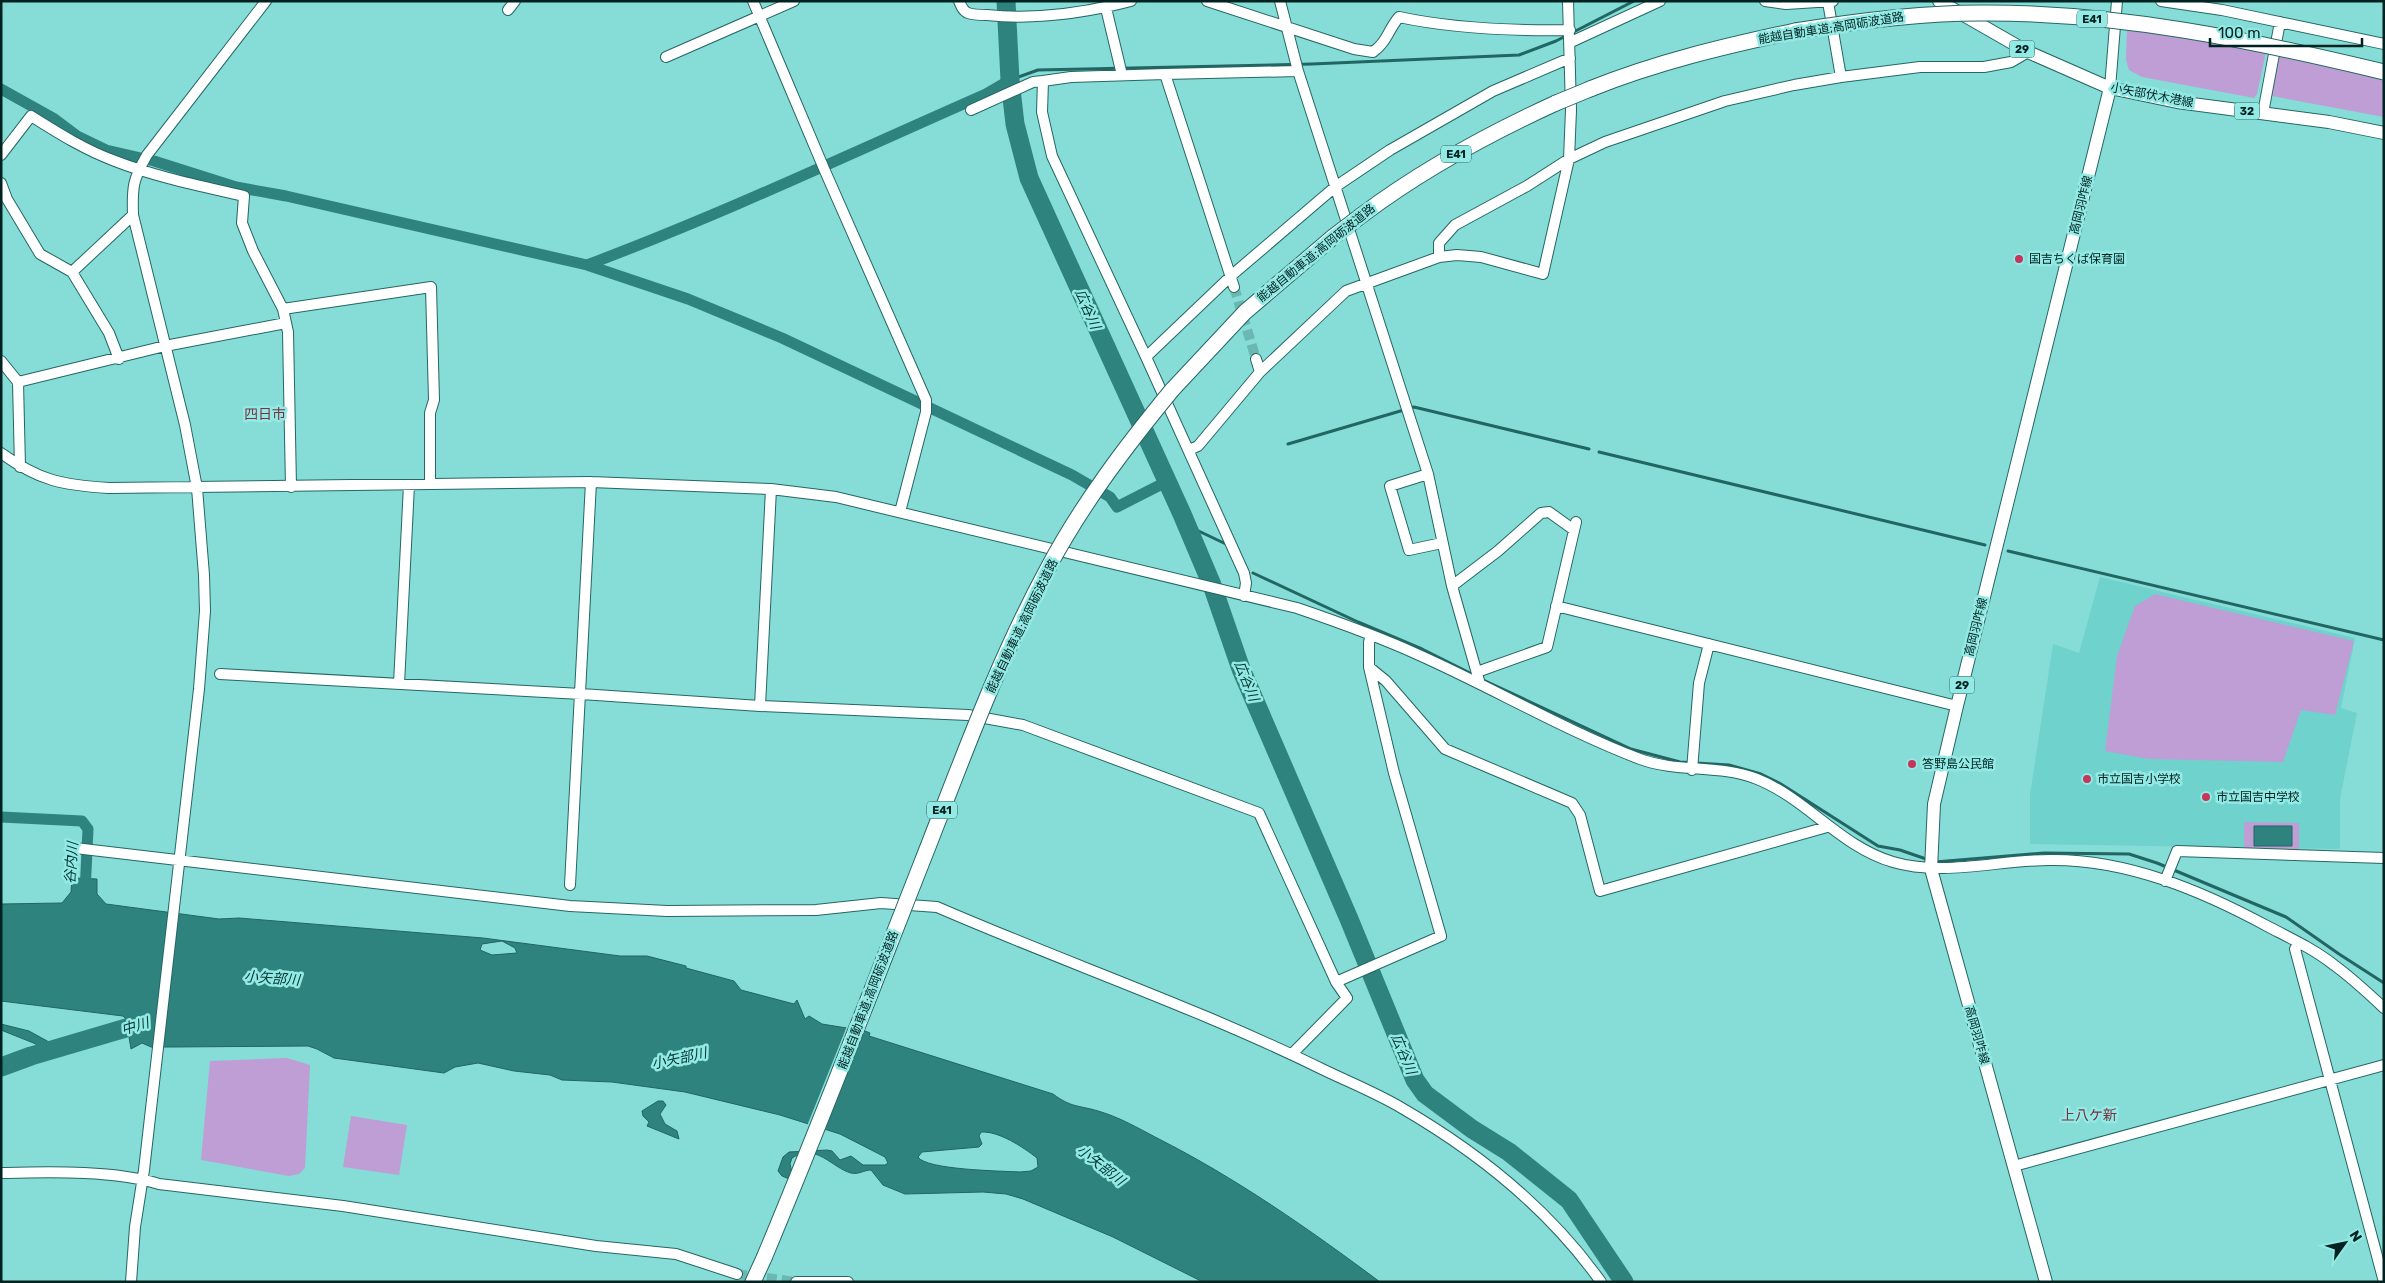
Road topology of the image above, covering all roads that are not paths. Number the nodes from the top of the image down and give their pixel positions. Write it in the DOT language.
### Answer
graph roads {
  1 [pos="266,1"];
  2 [pos="515,1"];
  3 [pos="753,1"];
  4 [pos="794,1"];
  5 [pos="959,1"];
  6 [pos="1131,1"];
  7 [pos="1207,1"];
  8 [pos="1280,1"];
  9 [pos="1568,1"];
  10 [pos="1660,1"];
  11 [pos="1765,1"];
  12 [pos="1939,1"];
  13 [pos="2117,1"];
  14 [pos="2161,1"];
  15 [pos="1830,2"];
  16 [pos="1106,8"];
  17 [pos="508,10"];
  18 [pos="759,17"];
  19 [pos="2280,22"];
  20 [pos="1285,27"];
  21 [pos="1570,36"];
  22 [pos="2384,44"];
  23 [pos="2028,52"];
  24 [pos="666,57"];
  25 [pos="1570,58"];
  26 [pos="1298,70"];
  27 [pos="2384,72"];
  28 [pos="1165,74"];
  29 [pos="1122,75"];
  30 [pos="1841,76"];
  31 [pos="1043,80"];
  32 [pos="2110,88"];
  33 [pos="971,110"];
  34 [pos="2263,113"];
  35 [pos="2384,134"];
  36 [pos="1,155"];
  37 [pos="1569,159"];
  38 [pos="142,163"];
  39 [pos="1,183"];
  40 [pos="1335,187"];
  41 [pos="133,215"];
  42 [pos="1439,257"];
  43 [pos="72,272"];
  44 [pos="1232,275"];
  45 [pos="1367,282"];
  46 [pos="1234,287"];
  47 [pos="283,309"];
  48 [pos="286,323"];
  49 [pos="165,346"];
  50 [pos="1146,357"];
  51 [pos="1256,358"];
  52 [pos="119,359"];
  53 [pos="1,361"];
  54 [pos="1260,372"];
  55 [pos="18,382"];
  56 [pos="1189,450"];
  57 [pos="1,453"];
  58 [pos="20,467"];
  59 [pos="1428,474"];
  60 [pos="591,482"];
  61 [pos="430,484"];
  62 [pos="409,485"];
  63 [pos="291,487"];
  64 [pos="197,488"];
  65 [pos="771,489"];
  66 [pos="900,512"];
  67 [pos="1442,543"];
  68 [pos="1452,586"];
  69 [pos="1238,595"];
  70 [pos="1556,606"];
  71 [pos="1371,636"];
  72 [pos="1709,644"];
  73 [pos="1369,667"];
  74 [pos="220,674"];
  75 [pos="1479,678"];
  76 [pos="399,684"];
  77 [pos="581,694"];
  78 [pos="760,706"];
  79 [pos="1957,706"];
  80 [pos="1693,764"];
  81 [pos="1827,827"];
  82 [pos="75,848"];
  83 [pos="2384,858"];
  84 [pos="179,864"];
  85 [pos="1931,869"];
  86 [pos="2165,881"];
  87 [pos="570,885"];
  88 [pos="2299,943"];
  89 [pos="1336,982"];
  90 [pos="2384,1008"];
  91 [pos="1292,1054"];
  92 [pos="2384,1065"];
  93 [pos="2329,1078"];
  94 [pos="2014,1166"];
  95 [pos="1,1173"];
  96 [pos="144,1174"];
  97 [pos="737,1274"];
  98 [pos="131,1282"];
  99 [pos="753,1282"];
  100 [pos="796,1282"];
  101 [pos="848,1282"];
  102 [pos="1601,1282"];
  103 [pos="2046,1282"];
  104 [pos="2384,1282"];
  1 -- 38 [label="street"];
  2 -- 17 [label="street"];
  3 -- 18 [label="street"];
  4 -- 18 [label="street"];
  5 -- 16 [label="street"];
  6 -- 16 [label="street"];
  7 -- 20 [label="street"];
  8 -- 20 [label="street"];
  9 -- 21 [label="street"];
  10 -- 21 [label="street"];
  11 -- 15 [label="street"];
  12 -- 23 [label="main road, 小矢部伏木港線 / 29"];
  13 -- 32 [label="street"];
  14 -- 19 [label="street"];
  15 -- 30 [label="street"];
  16 -- 29 [label="street"];
  18 -- 24 [label="street"];
  18 -- 66 [label="street"];
  19 -- 22 [label="street"];
  19 -- 34 [label="street"];
  20 -- 21 [label="street"];
  20 -- 26 [label="street"];
  21 -- 25 [label="street"];
  23 -- 30 [label="street"];
  23 -- 32 [label="main road, 小矢部伏木港線 / 29"];
  25 -- 37 [label="street"];
  25 -- 40 [label="street"];
  26 -- 28 [label="street"];
  26 -- 40 [label="street"];
  27 -- 99 [label="highway, 能越自動車道;高岡砺波道路 / E41, bridge"];
  28 -- 29 [label="street"];
  28 -- 44 [label="street"];
  29 -- 31 [label="street"];
  30 -- 37 [label="street"];
  31 -- 33 [label="street"];
  31 -- 50 [label="street"];
  32 -- 34 [label="main road, 小矢部伏木港線 / 32"];
  32 -- 79 [label="main road, 高岡羽咋線 / 29"];
  34 -- 35 [label="main road, 小矢部伏木港線 / 32"];
  36 -- 38 [label="street"];
  37 -- 42 [label="street"];
  37 -- 42 [label="street"];
  38 -- 41 [label="street"];
  38 -- 47 [label="street"];
  39 -- 43 [label="street"];
  40 -- 44 [label="street"];
  40 -- 45 [label="street"];
  41 -- 43 [label="street"];
  41 -- 49 [label="street"];
  42 -- 45 [label="street"];
  43 -- 52 [label="street"];
  44 -- 46 [label="street"];
  44 -- 50 [label="street"];
  45 -- 54 [label="street"];
  45 -- 59 [label="street"];
  47 -- 48 [label="street"];
  47 -- 61 [label="street"];
  48 -- 49 [label="street"];
  48 -- 63 [label="street"];
  49 -- 52 [label="street"];
  49 -- 64 [label="street"];
  50 -- 56 [label="street"];
  51 -- 54 [label="street"];
  52 -- 55 [label="street"];
  53 -- 55 [label="street"];
  54 -- 56 [label="street"];
  55 -- 58 [label="street"];
  56 -- 69 [label="street"];
  57 -- 58 [label="street"];
  58 -- 64 [label="street"];
  59 -- 67 [label="street"];
  59 -- 67 [label="street"];
  60 -- 61 [label="street"];
  60 -- 65 [label="street"];
  60 -- 77 [label="street"];
  61 -- 62 [label="street"];
  62 -- 63 [label="street"];
  62 -- 76 [label="street"];
  63 -- 64 [label="street"];
  64 -- 84 [label="street"];
  65 -- 66 [label="street"];
  65 -- 78 [label="street"];
  66 -- 69 [label="street"];
  67 -- 68 [label="street"];
  68 -- 70 [label="street"];
  68 -- 75 [label="street"];
  69 -- 71 [label="street"];
  70 -- 72 [label="street"];
  70 -- 75 [label="street"];
  71 -- 73 [label="street"];
  71 -- 75 [label="street"];
  72 -- 79 [label="street"];
  72 -- 80 [label="street"];
  73 -- 81 [label="street"];
  73 -- 89 [label="street"];
  74 -- 76 [label="street"];
  75 -- 80 [label="street"];
  76 -- 77 [label="street"];
  77 -- 78 [label="street"];
  77 -- 87 [label="street"];
  78 -- 89 [label="street"];
  79 -- 85 [label="main road, 高岡羽咋線 / 29"];
  80 -- 81 [label="street"];
  81 -- 85 [label="street"];
  82 -- 84 [label="street"];
  83 -- 86 [label="street"];
  84 -- 91 [label="street"];
  84 -- 96 [label="street"];
  85 -- 86 [label="street"];
  85 -- 94 [label="main road, 高岡羽咋線 / 29"];
  86 -- 88 [label="street"];
  88 -- 90 [label="street"];
  88 -- 93 [label="street"];
  89 -- 91 [label="street"];
  91 -- 102 [label="street"];
  92 -- 93 [label="street"];
  93 -- 94 [label="street"];
  93 -- 104 [label="street"];
  94 -- 103 [label="main road, 高岡羽咋線 / 29"];
  95 -- 96 [label="street"];
  96 -- 97 [label="street"];
  96 -- 98 [label="street"];
  100 -- 101 [label="street"];
}
